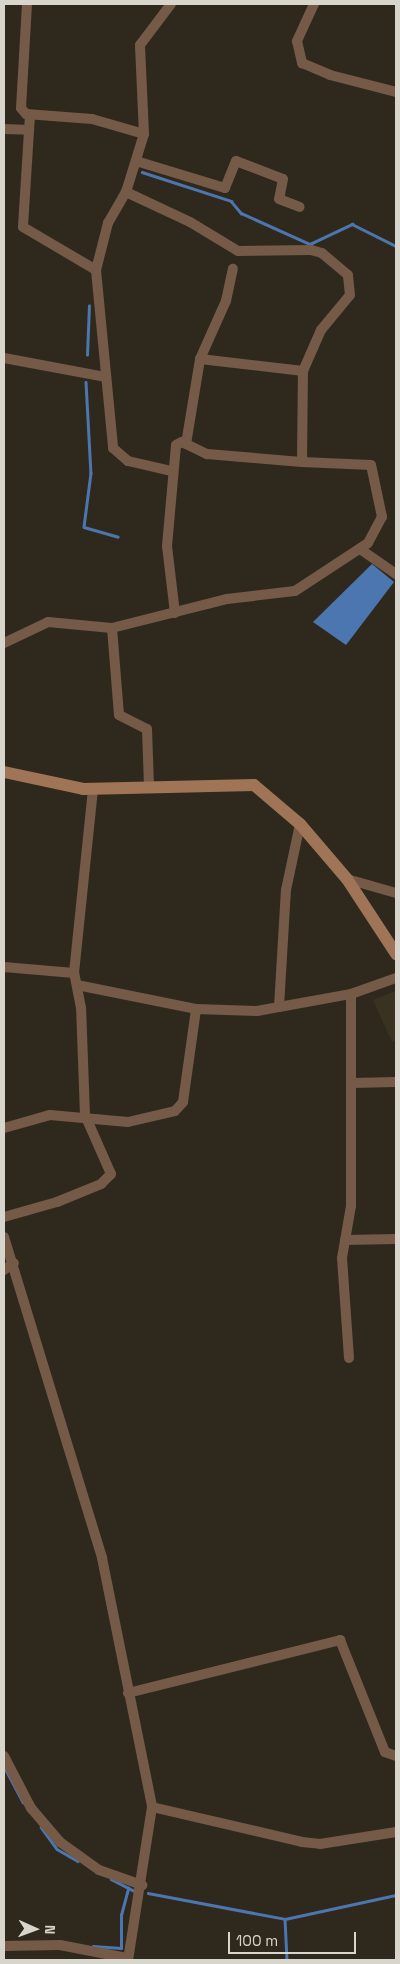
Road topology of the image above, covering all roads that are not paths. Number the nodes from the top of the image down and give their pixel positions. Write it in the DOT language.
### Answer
graph roads {
  1 [pos="27,4"];
  2 [pos="171,4"];
  3 [pos="314,4"];
  4 [pos="396,92"];
  5 [pos="30,115"];
  6 [pos="4,129"];
  7 [pos="29,130"];
  8 [pos="144,134"];
  9 [pos="136,161"];
  10 [pos="126,192"];
  11 [pos="300,207"];
  12 [pos="232,269"];
  13 [pos="96,270"];
  14 [pos="4,358"];
  15 [pos="200,359"];
  16 [pos="303,370"];
  17 [pos="106,377"];
  18 [pos="186,444"];
  19 [pos="302,462"];
  20 [pos="171,471"];
  21 [pos="360,549"];
  22 [pos="396,574"];
  23 [pos="175,613"];
  24 [pos="112,628"];
  25 [pos="4,643"];
  26 [pos="4,772"];
  27 [pos="149,786"];
  28 [pos="93,788"];
  29 [pos="300,824"];
  30 [pos="347,879"];
  31 [pos="396,893"];
  32 [pos="396,954"];
  33 [pos="4,967"];
  34 [pos="74,973"];
  35 [pos="396,978"];
  36 [pos="77,985"];
  37 [pos="351,994"];
  38 [pos="279,1007"];
  39 [pos="196,1009"];
  40 [pos="396,1082"];
  41 [pos="352,1083"];
  42 [pos="85,1116"];
  43 [pos="4,1128"];
  44 [pos="4,1216"];
  45 [pos="4,1237"];
  46 [pos="396,1239"];
  47 [pos="345,1240"];
  48 [pos="14,1264"];
  49 [pos="4,1270"];
  50 [pos="349,1358"];
  51 [pos="128,1693"];
  52 [pos="4,1756"];
  53 [pos="396,1756"];
  54 [pos="152,1807"];
  55 [pos="396,1832"];
  56 [pos="142,1886"];
  57 [pos="4,1946"];
  58 [pos="127,1959"];
  1 -- 5 [label="street"];
  2 -- 8 [label="street"];
  3 -- 4 [label="street"];
  5 -- 7 [label="street"];
  5 -- 8 [label="street"];
  6 -- 7 [label="street"];
  7 -- 13 [label="street"];
  8 -- 9 [label="street"];
  9 -- 10 [label="street"];
  9 -- 11 [label="street"];
  10 -- 13 [label="street"];
  10 -- 16 [label="street"];
  12 -- 15 [label="street"];
  13 -- 17 [label="street"];
  14 -- 17 [label="street"];
  15 -- 16 [label="street"];
  15 -- 18 [label="street"];
  16 -- 19 [label="street"];
  17 -- 20 [label="street"];
  18 -- 19 [label="street"];
  18 -- 20 [label="street"];
  19 -- 21 [label="street"];
  20 -- 23 [label="street"];
  21 -- 22 [label="street"];
  21 -- 23 [label="street"];
  23 -- 24 [label="street"];
  24 -- 25 [label="street"];
  24 -- 27 [label="street"];
  26 -- 28 [label="street"];
  27 -- 28 [label="street"];
  27 -- 29 [label="street"];
  28 -- 34 [label="street"];
  29 -- 30 [label="street"];
  29 -- 38 [label="street"];
  30 -- 31 [label="street"];
  30 -- 32 [label="street"];
  33 -- 34 [label="street"];
  34 -- 36 [label="street"];
  35 -- 37 [label="street"];
  36 -- 39 [label="street"];
  36 -- 42 [label="street"];
  37 -- 38 [label="street"];
  37 -- 41 [label="street"];
  38 -- 39 [label="street"];
  39 -- 42 [label="street"];
  40 -- 41 [label="street"];
  41 -- 47 [label="street"];
  42 -- 43 [label="street"];
  42 -- 44 [label="street"];
  45 -- 48 [label="street"];
  46 -- 47 [label="street"];
  47 -- 50 [label="street"];
  48 -- 49 [label="street"];
  48 -- 51 [label="street"];
  51 -- 53 [label="street"];
  51 -- 54 [label="street"];
  52 -- 56 [label="street"];
  54 -- 55 [label="street"];
  54 -- 56 [label="street"];
  56 -- 58 [label="street"];
  57 -- 58 [label="street"];
}
